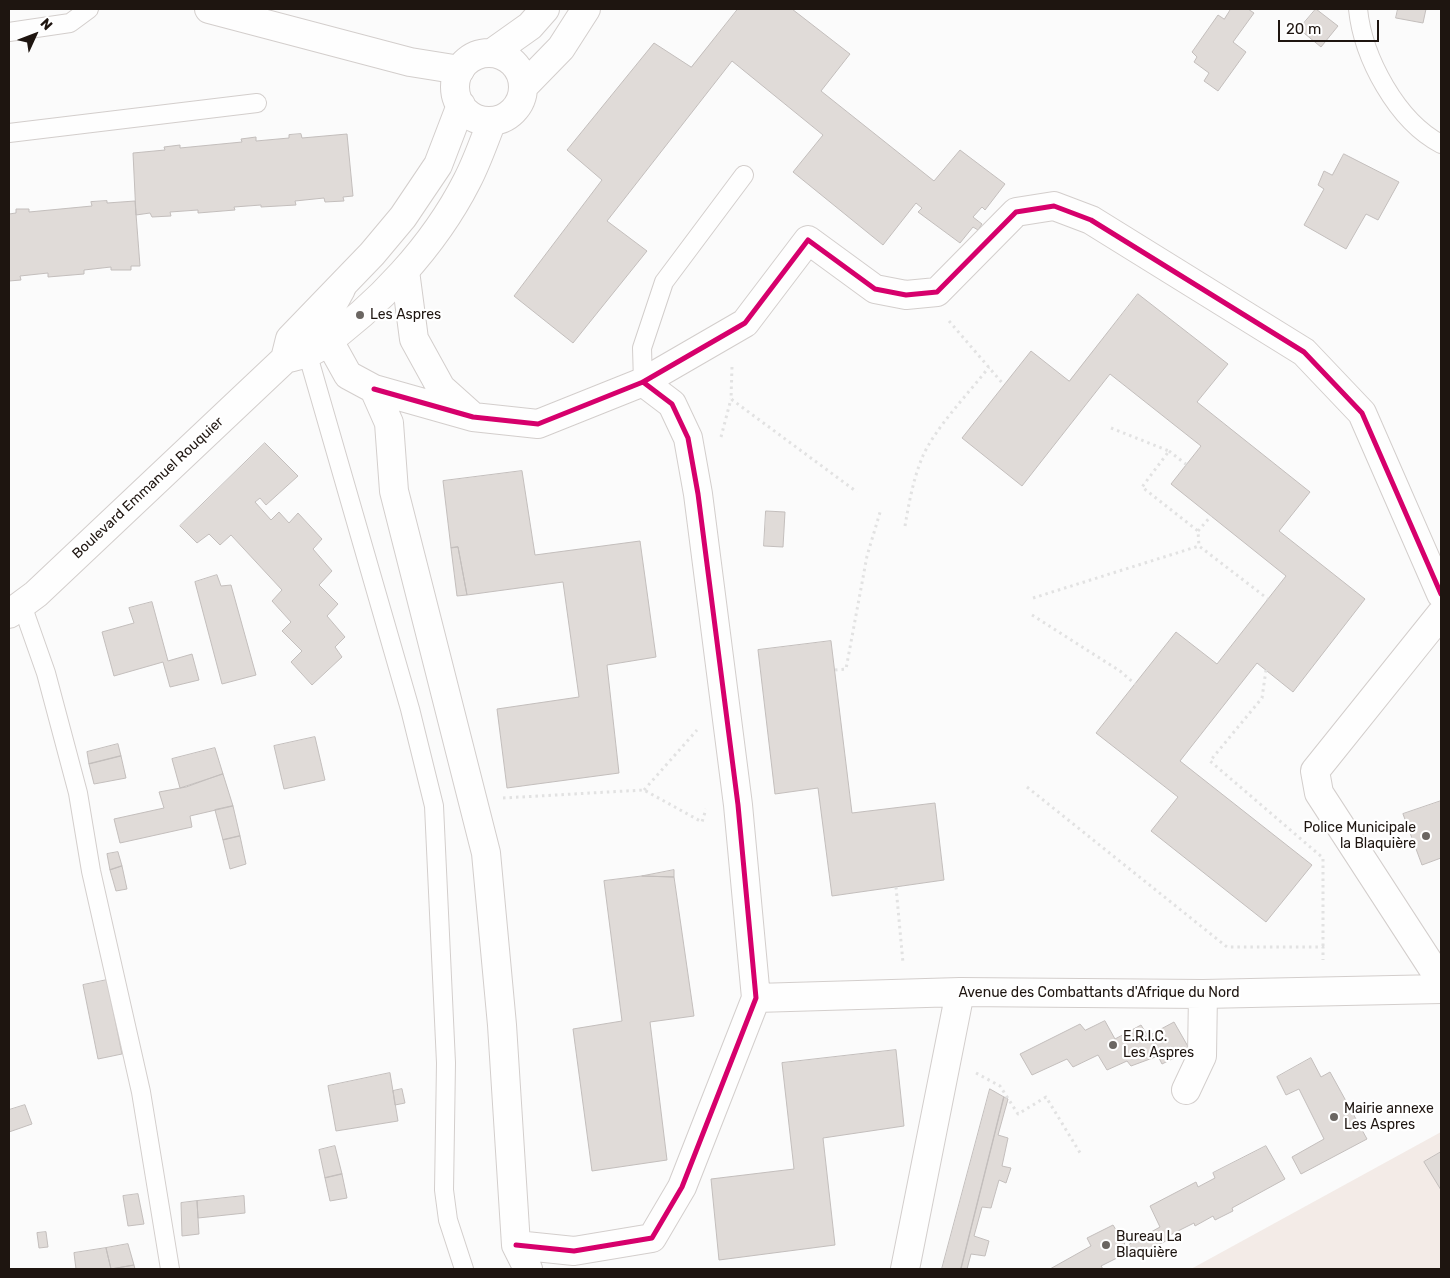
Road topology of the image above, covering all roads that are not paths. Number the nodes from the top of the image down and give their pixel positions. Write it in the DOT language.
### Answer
graph roads {
  1 [pos="89,9"];
  2 [pos="545,9"];
  3 [pos="586,9"];
  4 [pos="1358,9"];
  5 [pos="223,11"];
  6 [pos="9,32"];
  7 [pos="492,53"];
  8 [pos="460,70"];
  9 [pos="523,87"];
  10 [pos="257,103"];
  11 [pos="461,105"];
  12 [pos="492,121"];
  13 [pos="9,133"];
  14 [pos="1441,144"];
  15 [pos="744,175"];
  16 [pos="405,271"];
  17 [pos="343,286"];
  18 [pos="307,350"];
  19 [pos="643,382"];
  20 [pos="374,389"];
  21 [pos="473,417"];
  22 [pos="1441,594"];
  23 [pos="15,609"];
  24 [pos="1441,614"];
  25 [pos="1441,981"];
  26 [pos="1441,989"];
  27 [pos="960,992"];
  28 [pos="1203,994"];
  29 [pos="756,998"];
  30 [pos="1186,1090"];
  31 [pos="522,1257"];
  32 [pos="170,1269"];
  33 [pos="464,1269"];
  34 [pos="905,1269"];
  1 -- 6 [label="lane"];
  2 -- 7 [label="street"];
  3 -- 9 [label="street"];
  4 -- 14 [label="lane"];
  5 -- 8 [label="street"];
  7 -- 8 [label="street"];
  7 -- 9 [label="street"];
  8 -- 11 [label="street"];
  9 -- 12 [label="street"];
  10 -- 13 [label="lane"];
  11 -- 12 [label="street"];
  11 -- 17 [label="street, Boulevard Emmanuel Rouquier"];
  12 -- 16 [label="street, Boulevard Emmanuel Rouquier"];
  15 -- 19 [label="lane"];
  16 -- 18 [label="street, Boulevard Emmanuel Rouquier"];
  16 -- 21 [label="street"];
  17 -- 18 [label="street"];
  17 -- 18 [label="street, Boulevard Emmanuel Rouquier"];
  18 -- 20 [label="street"];
  18 -- 23 [label="street, Boulevard Emmanuel Rouquier"];
  18 -- 33 [label="lane"];
  19 -- 21 [label="street"];
  19 -- 22 [label="street"];
  19 -- 29 [label="street"];
  20 -- 21 [label="street"];
  20 -- 31 [label="street"];
  23 -- 32 [label="lane"];
  24 -- 25 [label="street"];
  26 -- 28 [label="street, Avenue des Combattants d'Afrique du Nord"];
  27 -- 28 [label="street, Avenue des Combattants d'Afrique du Nord"];
  27 -- 29 [label="street, Avenue des Combattants d'Afrique du Nord"];
  27 -- 34 [label="street"];
  28 -- 30 [label="street"];
  29 -- 31 [label="street"];
}
